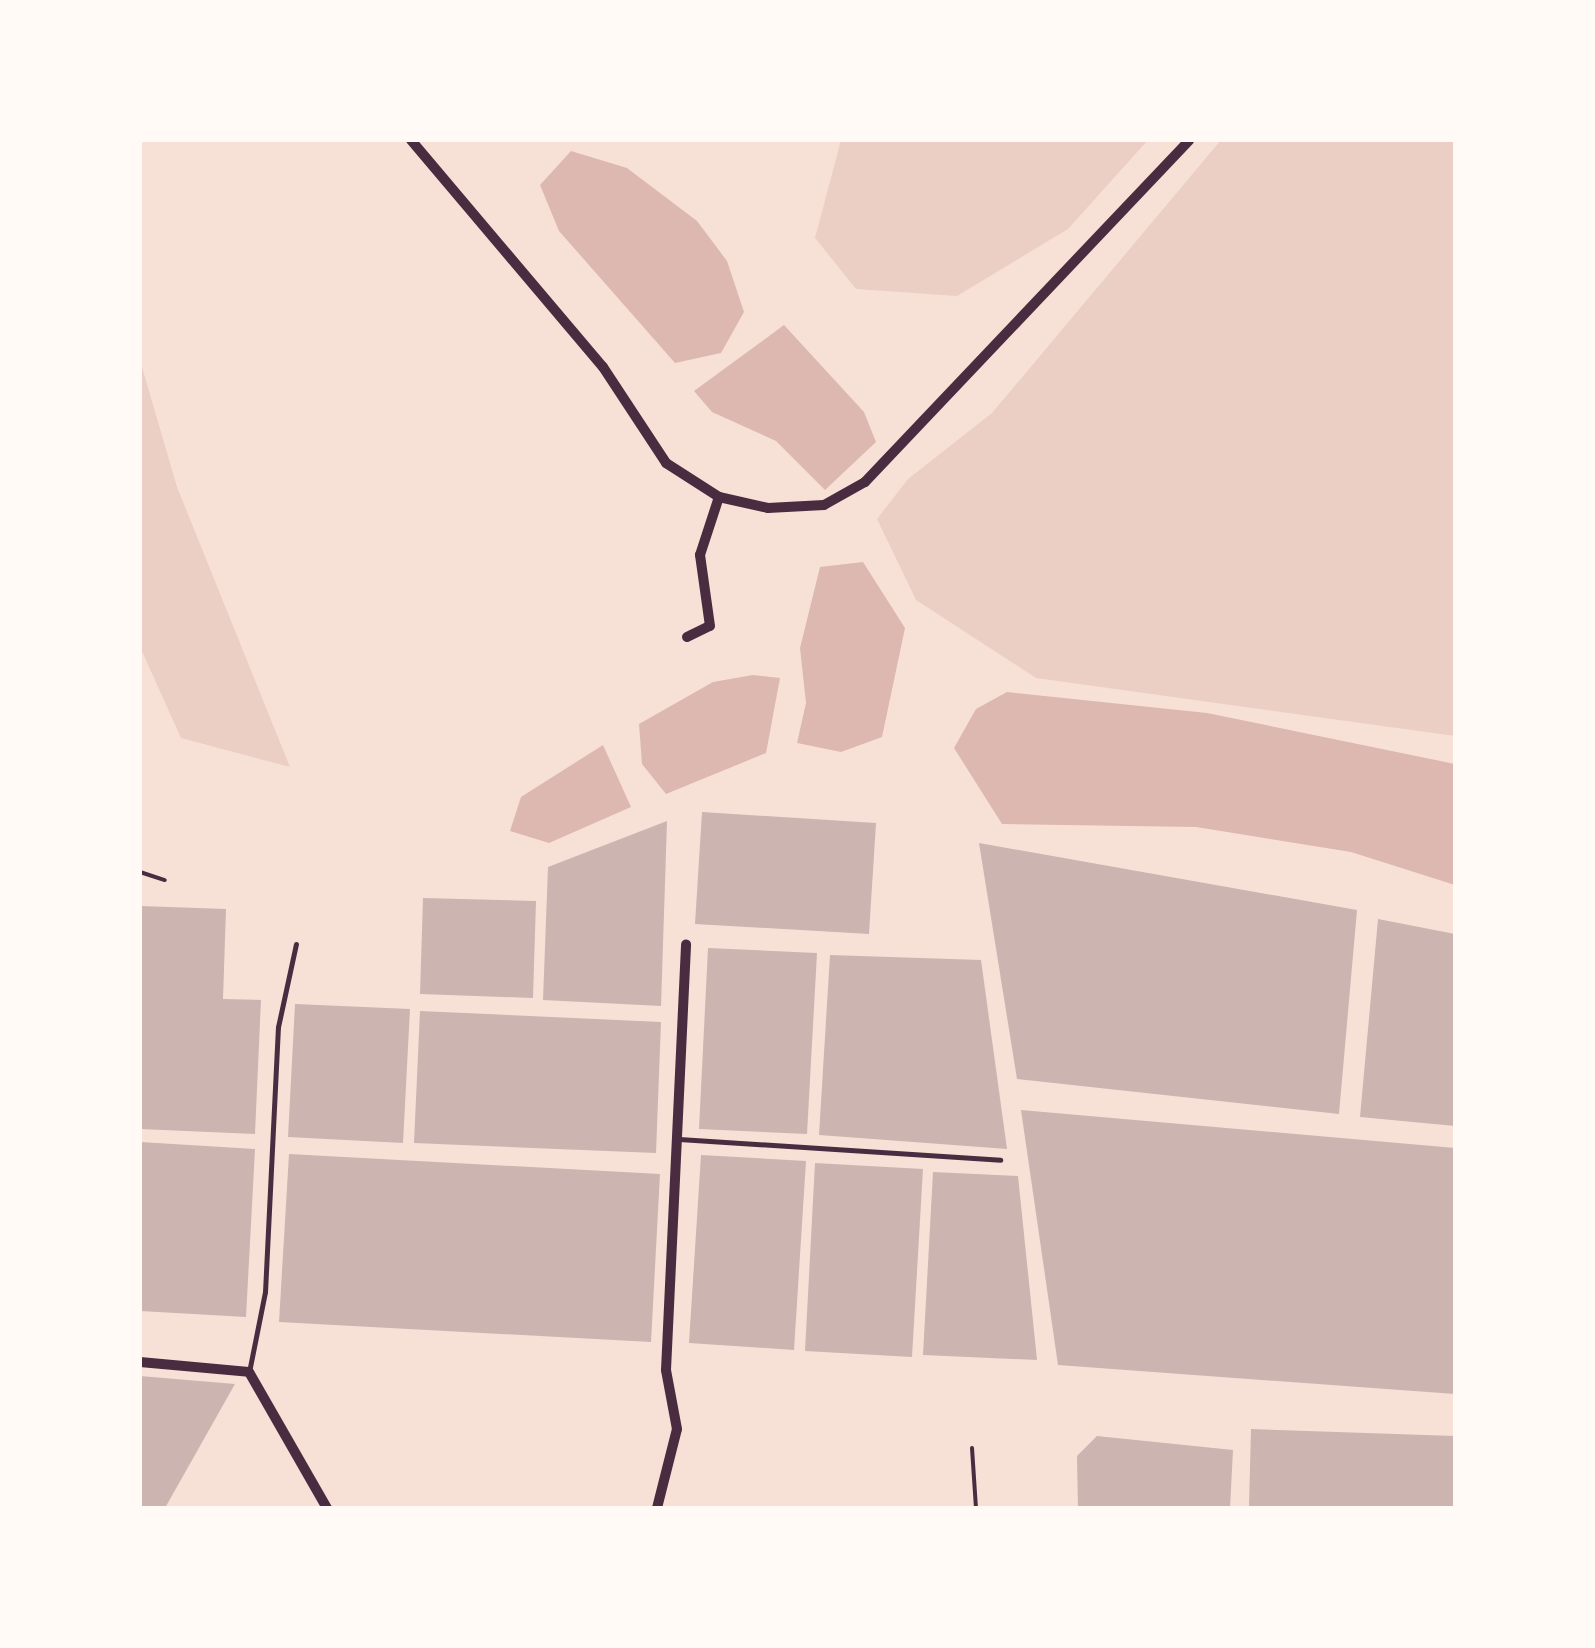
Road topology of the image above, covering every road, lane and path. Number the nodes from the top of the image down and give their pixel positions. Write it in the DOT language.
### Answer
graph roads {
  1 [pos="412,140"];
  2 [pos="1189,140"];
  3 [pos="719,497"];
  4 [pos="687,637"];
  5 [pos="140,872"];
  6 [pos="165,880"];
  7 [pos="296,944"];
  8 [pos="686,944"];
  9 [pos="679,1139"];
  10 [pos="1000,1160"];
  11 [pos="140,1362"];
  12 [pos="249,1372"];
  13 [pos="972,1448"];
  14 [pos="327,1508"];
  15 [pos="656,1508"];
  16 [pos="976,1508"];
  1 -- 3 [label="street"];
  2 -- 3 [label="street"];
  3 -- 4 [label="street"];
  5 -- 6 [label="path"];
  7 -- 12 [label="lane"];
  8 -- 9 [label="street"];
  9 -- 10 [label="lane"];
  9 -- 15 [label="street"];
  11 -- 12 [label="street"];
  12 -- 14 [label="street"];
  13 -- 16 [label="path"];
}
